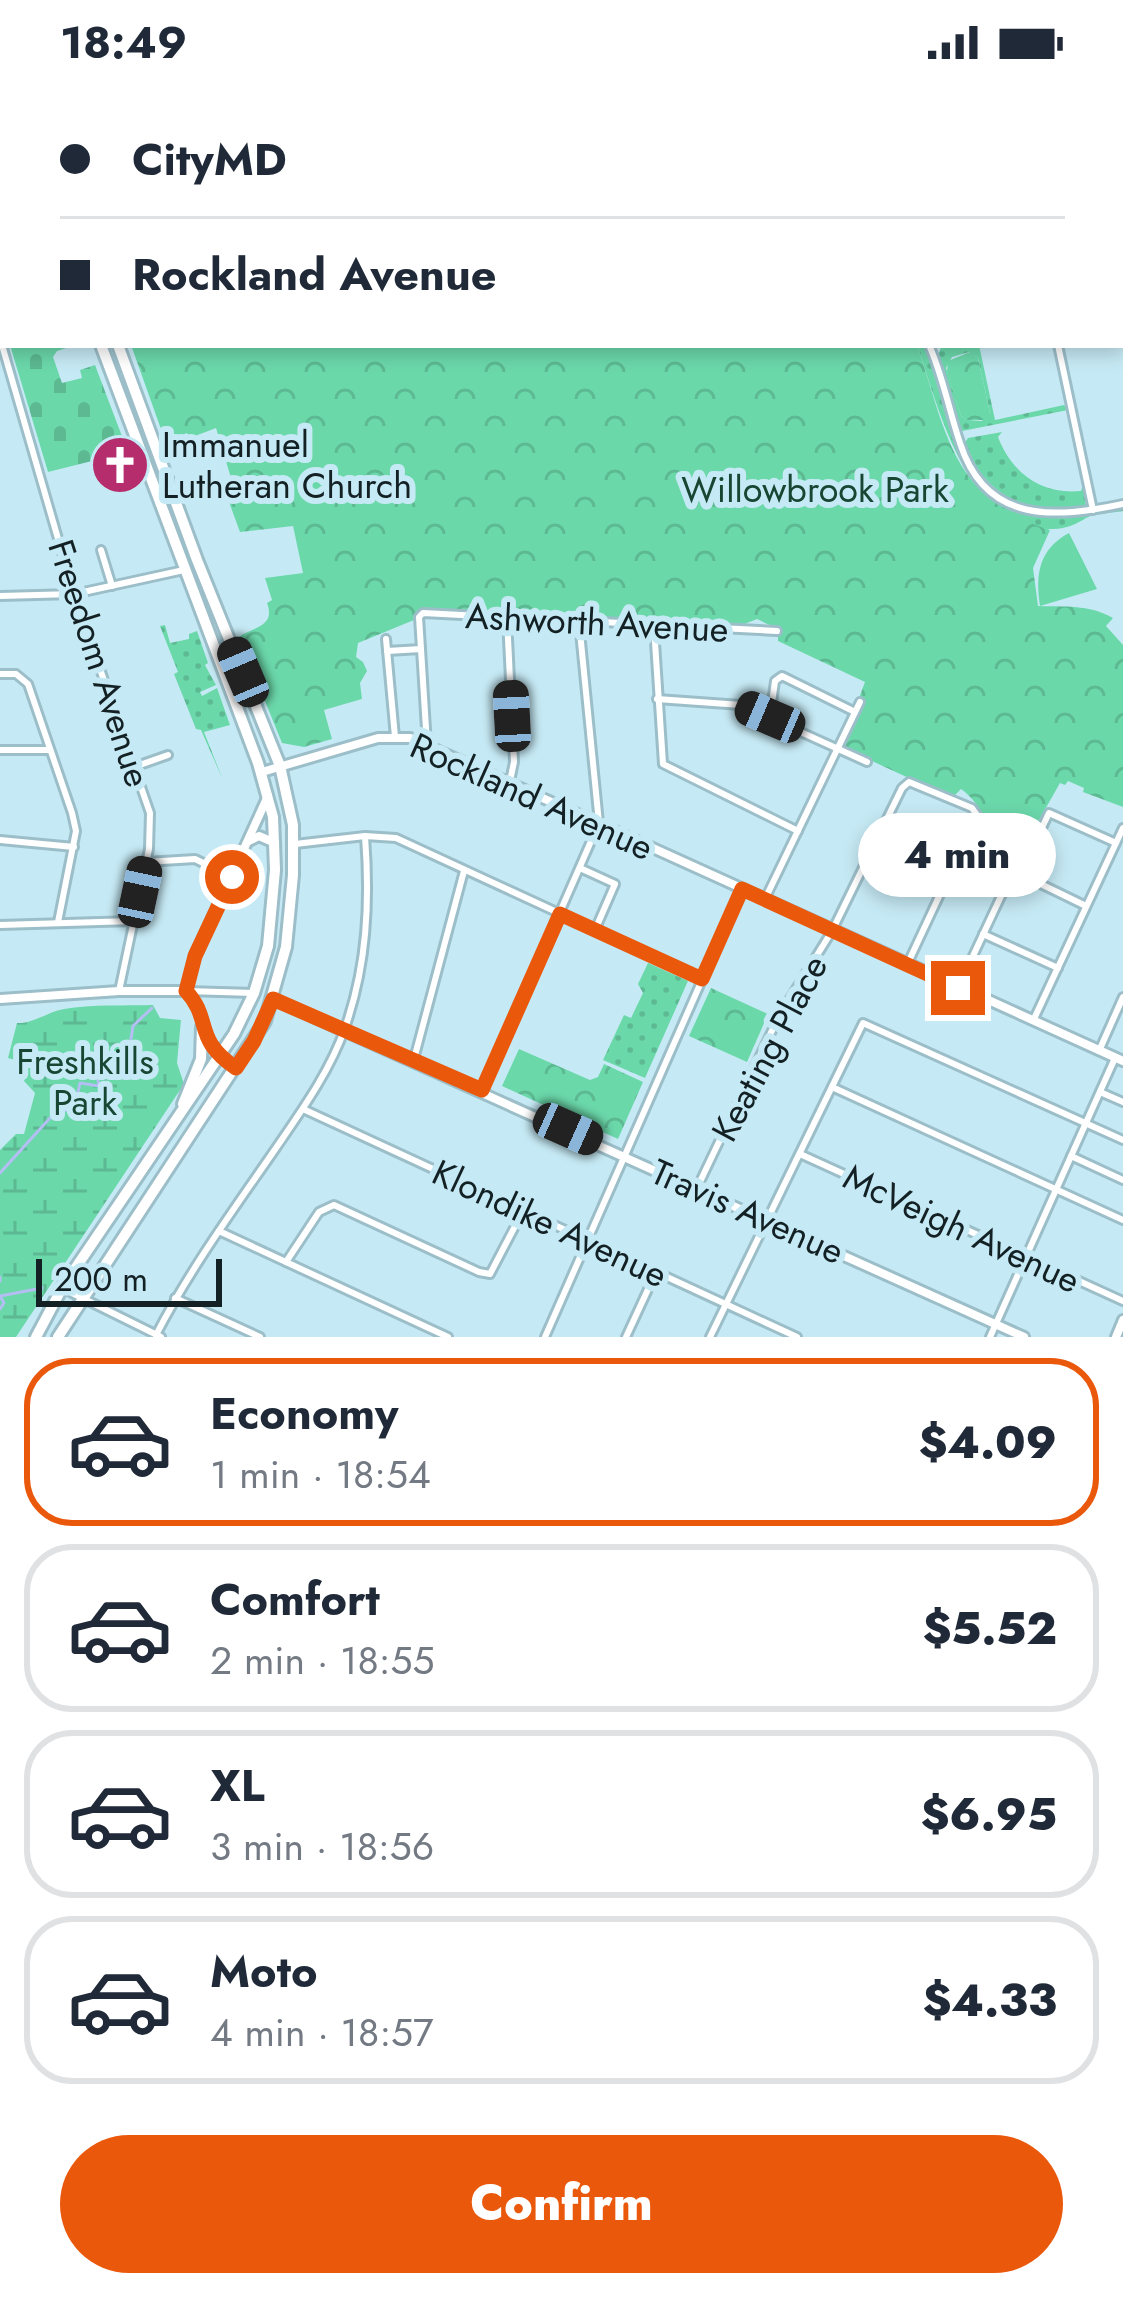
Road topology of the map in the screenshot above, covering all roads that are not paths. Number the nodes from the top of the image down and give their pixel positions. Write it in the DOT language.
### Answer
graph roads {
  1 [pos="3,348"];
  2 [pos="102,348"];
  3 [pos="119,348"];
  4 [pos="930,348"];
  5 [pos="1059,348"];
  6 [pos="1123,504"];
  7 [pos="1093,510"];
  8 [pos="101,550"];
  9 [pos="184,570"];
  10 [pos="112,586"];
  11 [pos="74,594"];
  12 [pos="0,596"];
  13 [pos="507,618"];
  14 [pos="579,622"];
  15 [pos="654,627"];
  16 [pos="777,631"];
  17 [pos="386,639"];
  18 [pos="421,649"];
  19 [pos="387,651"];
  20 [pos="0,674"];
  21 [pos="657,699"];
  22 [pos="860,702"];
  23 [pos="855,712"];
  24 [pos="770,717"];
  25 [pos="394,737"];
  26 [pos="427,745"];
  27 [pos="50,749"];
  28 [pos="837,749"];
  29 [pos="0,750"];
  30 [pos="168,755"];
  31 [pos="867,762"];
  32 [pos="280,766"];
  33 [pos="134,767"];
  34 [pos="262,772"];
  35 [pos="510,782"];
  36 [pos="269,795"];
  37 [pos="598,824"];
  38 [pos="1123,828"];
  39 [pos="798,831"];
  40 [pos="365,836"];
  41 [pos="0,840"];
  42 [pos="248,842"];
  43 [pos="274,843"];
  44 [pos="1116,843"];
  45 [pos="295,844"];
  46 [pos="74,847"];
  47 [pos="146,862"];
  48 [pos="580,868"];
  49 [pos="465,870"];
  50 [pos="1014,871"];
  51 [pos="232,877"];
  52 [pos="742,889"];
  53 [pos="765,899"];
  54 [pos="1087,906"];
  55 [pos="560,914"];
  56 [pos="133,921"];
  57 [pos="58,922"];
  58 [pos="0,926"];
  59 [pos="595,930"];
  60 [pos="832,931"];
  61 [pos="982,934"];
  62 [pos="907,965"];
  63 [pos="1058,968"];
  64 [pos="702,979"];
  65 [pos="958,988"];
  66 [pos="118,991"];
  67 [pos="186,991"];
  68 [pos="254,993"];
  69 [pos="1123,997"];
  70 [pos="0,999"];
  71 [pos="273,999"];
  72 [pos="1033,1021"];
  73 [pos="202,1028"];
  74 [pos="345,1028"];
  75 [pos="1099,1051"];
  76 [pos="219,1056"];
  77 [pos="414,1059"];
  78 [pos="1119,1060"];
  79 [pos="236,1068"];
  80 [pos="832,1088"];
  81 [pos="482,1090"];
  82 [pos="1100,1092"];
  83 [pos="1123,1102"];
  84 [pos="303,1109"];
  85 [pos="182,1112"];
  86 [pos="1086,1123"];
  87 [pos="1123,1139"];
  88 [pos="800,1154"];
  89 [pos="624,1155"];
  90 [pos="1071,1156"];
  91 [pos="1123,1180"];
  92 [pos="698,1188"];
  93 [pos="1056,1190"];
  94 [pos="523,1211"];
  95 [pos="768,1220"];
  96 [pos="1123,1220"];
  97 [pos="219,1231"];
  98 [pos="590,1242"];
  99 [pos="1026,1257"];
  100 [pos="286,1262"];
  101 [pos="656,1272"];
  102 [pos="62,1288"];
  103 [pos="175,1298"];
  104 [pos="80,1300"];
  105 [pos="1123,1301"];
  106 [pos="726,1304"];
  107 [pos="1123,1320"];
  108 [pos="995,1324"];
  109 [pos="159,1336"];
  110 [pos="36,1337"];
  111 [pos="58,1337"];
  112 [pos="260,1337"];
  113 [pos="448,1337"];
  114 [pos="544,1337"];
  115 [pos="626,1337"];
  116 [pos="710,1337"];
  117 [pos="797,1337"];
  118 [pos="990,1337"];
  119 [pos="1024,1337"];
  120 [pos="1115,1337"];
  1 -- 11 [label="street, Freedom Avenue"];
  2 -- 9 [label="main road"];
  3 -- 32 [label="main road"];
  4 -- 7 [label="street"];
  5 -- 7 [label="street"];
  6 -- 7 [label="street"];
  8 -- 10 [label="street"];
  9 -- 10 [label="street"];
  9 -- 34 [label="main road"];
  10 -- 11 [label="street"];
  11 -- 12 [label="street"];
  11 -- 33 [label="street, Freedom Avenue"];
  13 -- 14 [label="street, Ashworth Avenue"];
  13 -- 18 [label="street, Ashworth Avenue"];
  13 -- 35 [label="street"];
  14 -- 15 [label="street, Ashworth Avenue"];
  14 -- 37 [label="street"];
  15 -- 16 [label="street, Ashworth Avenue"];
  15 -- 21 [label="street"];
  17 -- 19 [label="street"];
  18 -- 19 [label="street"];
  18 -- 26 [label="street"];
  19 -- 25 [label="street"];
  20 -- 27 [label="street"];
  21 -- 24 [label="street"];
  21 -- 39 [label="street"];
  22 -- 23 [label="street"];
  23 -- 24 [label="street"];
  23 -- 28 [label="street"];
  24 -- 28 [label="street"];
  25 -- 26 [label="street, Rockland Avenue"];
  25 -- 32 [label="street, Rockland Avenue"];
  26 -- 35 [label="street, Rockland Avenue"];
  27 -- 29 [label="street"];
  27 -- 46 [label="street"];
  28 -- 31 [label="street"];
  28 -- 39 [label="street"];
  30 -- 33 [label="street"];
  32 -- 34 [label="street, Rockland Avenue"];
  32 -- 45 [label="main road"];
  33 -- 47 [label="street, Freedom Avenue"];
  34 -- 36 [label="main road"];
  35 -- 37 [label="street, Rockland Avenue"];
  36 -- 42 [label="street"];
  36 -- 43 [label="main road"];
  37 -- 48 [label="street"];
  37 -- 52 [label="street, Rockland Avenue"];
  38 -- 44 [label="street"];
  39 -- 53 [label="street"];
  40 -- 45 [label="street"];
  40 -- 49 [label="street"];
  40 -- 74 [label="street"];
  41 -- 46 [label="street"];
  42 -- 43 [label="street"];
  42 -- 51 [label="street"];
  43 -- 68 [label="main road"];
  44 -- 50 [label="street"];
  44 -- 54 [label="street"];
  45 -- 71 [label="main road"];
  46 -- 57 [label="street"];
  47 -- 51 [label="street"];
  47 -- 56 [label="street, Freedom Avenue"];
  48 -- 55 [label="street"];
  48 -- 59 [label="street"];
  49 -- 55 [label="street"];
  49 -- 77 [label="street"];
  50 -- 54 [label="street"];
  50 -- 61 [label="street"];
  51 -- 67 [label="street"];
  52 -- 53 [label="street, Rockland Avenue"];
  52 -- 64 [label="street"];
  53 -- 60 [label="street, Rockland Avenue"];
  54 -- 63 [label="street"];
  55 -- 59 [label="street"];
  55 -- 81 [label="street"];
  56 -- 57 [label="street"];
  56 -- 66 [label="street, Freedom Avenue"];
  57 -- 58 [label="street"];
  59 -- 64 [label="street"];
  60 -- 62 [label="street, Rockland Avenue"];
  60 -- 62 [label="street, Keating Place"];
  60 -- 92 [label="street, Keating Place"];
  61 -- 63 [label="street"];
  61 -- 65 [label="street"];
  62 -- 65 [label="street, Rockland Avenue"];
  63 -- 72 [label="street"];
  64 -- 89 [label="street"];
  65 -- 72 [label="street, Rockland Avenue"];
  66 -- 67 [label="street"];
  66 -- 70 [label="street"];
  67 -- 68 [label="street"];
  67 -- 73 [label="street"];
  68 -- 76 [label="main road"];
  69 -- 75 [label="street"];
  71 -- 74 [label="street, Travis Avenue"];
  71 -- 79 [label="main road"];
  72 -- 75 [label="street, Rockland Avenue"];
  73 -- 76 [label="street"];
  73 -- 85 [label="main road"];
  74 -- 77 [label="street, Travis Avenue"];
  74 -- 84 [label="street"];
  75 -- 78 [label="street, Rockland Avenue"];
  76 -- 79 [label="street"];
  76 -- 85 [label="main road"];
  77 -- 81 [label="street, Travis Avenue"];
  78 -- 82 [label="street"];
  79 -- 104 [label="main road"];
  80 -- 86 [label="street"];
  80 -- 88 [label="street"];
  80 -- 93 [label="street"];
  81 -- 89 [label="street, Travis Avenue"];
  82 -- 83 [label="street"];
  82 -- 86 [label="street"];
  84 -- 94 [label="street, Klondike Avenue"];
  84 -- 97 [label="street"];
  85 -- 102 [label="main road"];
  86 -- 87 [label="street"];
  86 -- 90 [label="street"];
  88 -- 95 [label="street"];
  88 -- 99 [label="street, McVeigh Avenue"];
  89 -- 92 [label="street, Travis Avenue"];
  89 -- 98 [label="street"];
  90 -- 91 [label="street"];
  90 -- 93 [label="street"];
  92 -- 95 [label="street, Travis Avenue"];
  93 -- 96 [label="street"];
  93 -- 99 [label="street"];
  94 -- 98 [label="street, Klondike Avenue"];
  94 -- 100 [label="street"];
  95 -- 106 [label="street"];
  95 -- 108 [label="street, Travis Avenue"];
  97 -- 100 [label="street"];
  97 -- 103 [label="street"];
  98 -- 101 [label="street, Klondike Avenue"];
  98 -- 114 [label="street"];
  99 -- 105 [label="street, McVeigh Avenue"];
  99 -- 108 [label="street"];
  100 -- 113 [label="street"];
  101 -- 106 [label="street, Klondike Avenue"];
  101 -- 115 [label="street"];
  102 -- 104 [label="street"];
  102 -- 110 [label="main road"];
  103 -- 109 [label="street"];
  103 -- 112 [label="street"];
  104 -- 109 [label="street"];
  104 -- 111 [label="main road"];
  106 -- 116 [label="street"];
  106 -- 117 [label="street, Klondike Avenue"];
  107 -- 120 [label="street"];
  108 -- 118 [label="street"];
  108 -- 119 [label="street, Travis Avenue"];
}
